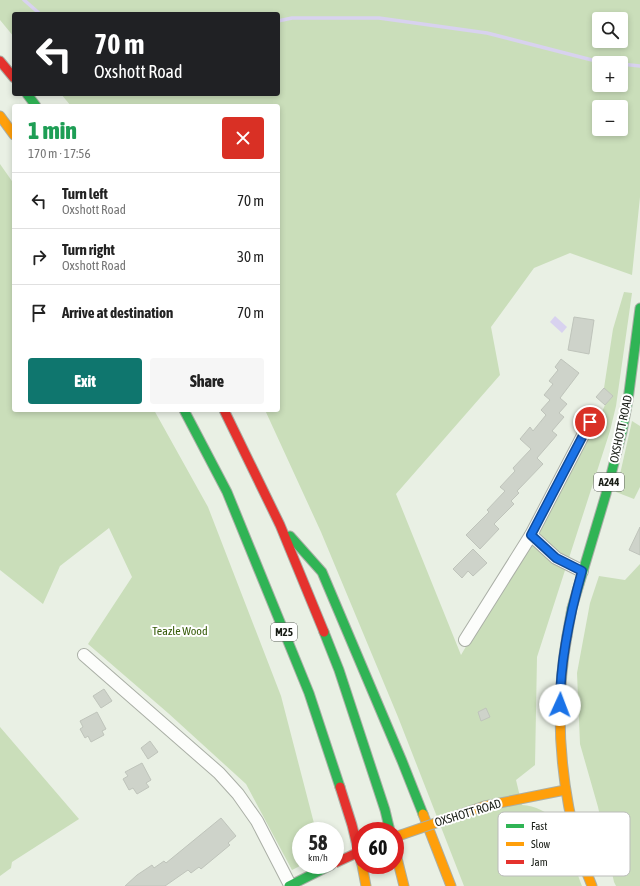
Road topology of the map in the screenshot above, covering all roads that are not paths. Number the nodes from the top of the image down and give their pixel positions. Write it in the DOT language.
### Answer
graph roads {
  1 [pos="0,61"];
  2 [pos="12,76"];
  3 [pos="0,116"];
  4 [pos="12,133"];
  5 [pos="640,308"];
  6 [pos="185,412"];
  7 [pos="225,412"];
  8 [pos="590,422"];
  9 [pos="280,525"];
  10 [pos="531,535"];
  11 [pos="582,571"];
  12 [pos="465,640"];
  13 [pos="84,655"];
  14 [pos="565,790"];
  15 [pos="570,812"];
  16 [pos="388,822"];
  17 [pos="352,825"];
  18 [pos="404,834"];
  19 [pos="312,874"];
  20 [pos="363,874"];
  21 [pos="401,874"];
  22 [pos="588,876"];
  23 [pos="290,886"];
  24 [pos="366,886"];
  25 [pos="404,886"];
  26 [pos="451,886"];
  27 [pos="592,886"];
  1 -- 2 [label="main road"];
  3 -- 4 [label="main road"];
  5 -- 11 [label="main road, OXSHOTT ROAD / A244"];
  6 -- 17 [label="main road, M25"];
  7 -- 9 [label="main road"];
  8 -- 10 [label="street"];
  9 -- 16 [label="main road"];
  9 -- 26 [label="main road"];
  10 -- 11 [label="street"];
  10 -- 12 [label="street"];
  11 -- 14 [label="main road, OXSHOTT ROAD / A244"];
  13 -- 23 [label="street"];
  14 -- 15 [label="main road, OXSHOTT ROAD / A244"];
  14 -- 18 [label="main road, OXSHOTT ROAD, bridge"];
  19 -- 23 [label="main road"];
  20 -- 24 [label="main road, M25"];
  21 -- 25 [label="main road"];
  22 -- 27 [label="main road, OXSHOTT ROAD / A244"];
}
